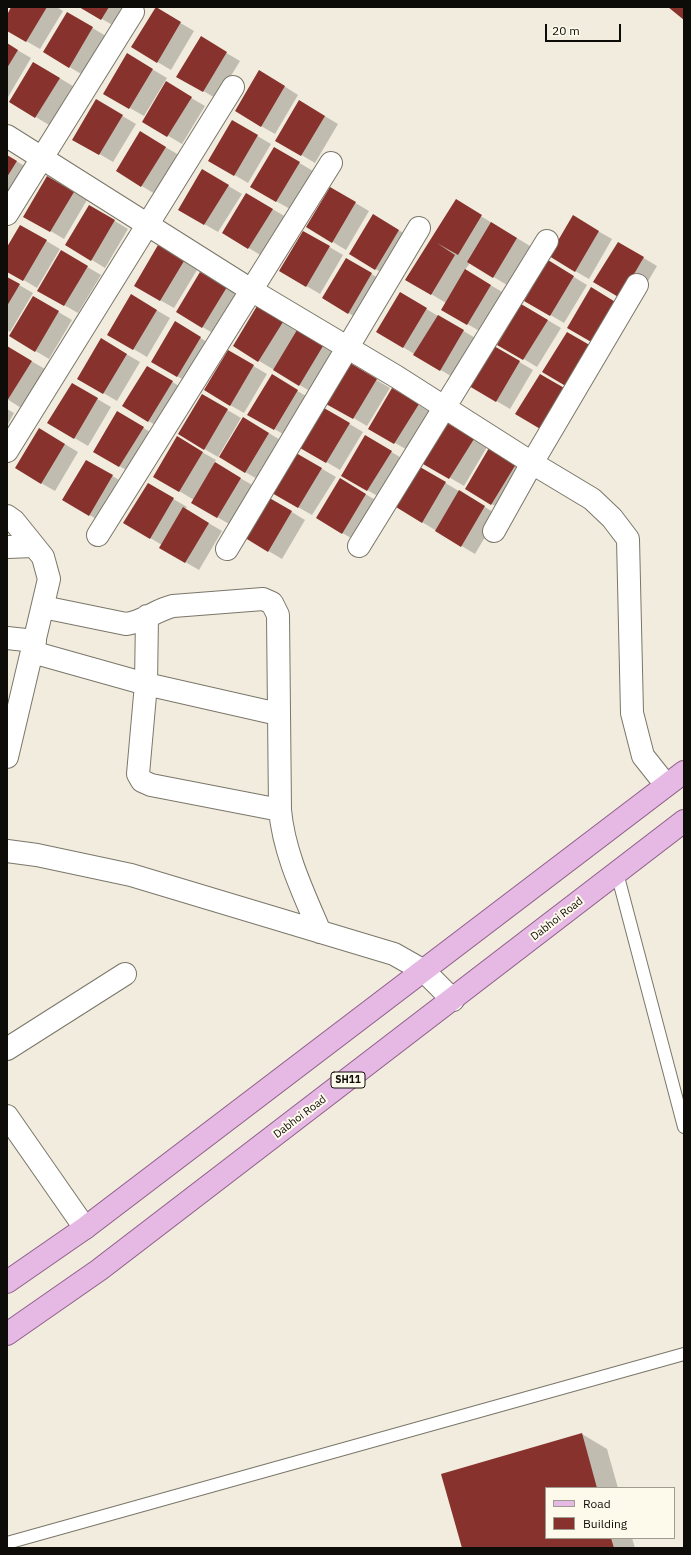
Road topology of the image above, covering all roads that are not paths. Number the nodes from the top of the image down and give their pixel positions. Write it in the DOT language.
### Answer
graph roads {
  1 [pos="133,12"];
  2 [pos="233,87"];
  3 [pos="7,136"];
  4 [pos="42,157"];
  5 [pos="331,163"];
  6 [pos="7,214"];
  7 [pos="147,224"];
  8 [pos="419,228"];
  9 [pos="546,241"];
  10 [pos="637,285"];
  11 [pos="251,290"];
  12 [pos="347,348"];
  13 [pos="445,408"];
  14 [pos="7,451"];
  15 [pos="532,463"];
  16 [pos="7,516"];
  17 [pos="494,532"];
  18 [pos="98,535"];
  19 [pos="34,546"];
  20 [pos="359,546"];
  21 [pos="7,547"];
  22 [pos="227,549"];
  23 [pos="43,607"];
  24 [pos="147,616"];
  25 [pos="7,638"];
  26 [pos="33,647"];
  27 [pos="146,684"];
  28 [pos="278,714"];
  29 [pos="7,757"];
  30 [pos="684,772"];
  31 [pos="666,785"];
  32 [pos="280,810"];
  33 [pos="684,821"];
  34 [pos="7,851"];
  35 [pos="617,873"];
  36 [pos="320,932"];
  37 [pos="424,971"];
  38 [pos="125,974"];
  39 [pos="453,1000"];
  40 [pos="7,1049"];
  41 [pos="7,1116"];
  42 [pos="684,1127"];
  43 [pos="85,1228"];
  44 [pos="7,1282"];
  45 [pos="7,1334"];
  46 [pos="684,1354"];
  47 [pos="7,1543"];
  1 -- 4 [label="street"];
  2 -- 7 [label="street"];
  3 -- 4 [label="street"];
  4 -- 6 [label="street"];
  4 -- 7 [label="street"];
  5 -- 11 [label="street"];
  7 -- 11 [label="street"];
  7 -- 14 [label="street"];
  8 -- 12 [label="street"];
  9 -- 13 [label="street"];
  10 -- 15 [label="street"];
  11 -- 12 [label="street"];
  11 -- 18 [label="street"];
  12 -- 13 [label="street"];
  12 -- 22 [label="street"];
  13 -- 15 [label="street"];
  13 -- 20 [label="street"];
  15 -- 17 [label="street"];
  15 -- 31 [label="street"];
  16 -- 19 [label="street"];
  19 -- 21 [label="street"];
  19 -- 23 [label="street"];
  23 -- 24 [label="street"];
  23 -- 26 [label="street"];
  24 -- 27 [label="street"];
  24 -- 28 [label="street"];
  25 -- 26 [label="street"];
  26 -- 27 [label="street"];
  26 -- 29 [label="street"];
  27 -- 28 [label="street"];
  27 -- 32 [label="street"];
  28 -- 32 [label="street"];
  30 -- 31 [label="main road"];
  31 -- 37 [label="main road"];
  32 -- 36 [label="street"];
  33 -- 35 [label="main road, Dabhoi Road / SH11"];
  34 -- 36 [label="street"];
  35 -- 39 [label="main road, Dabhoi Road / SH11"];
  35 -- 42 [label="lane"];
  36 -- 37 [label="street"];
  37 -- 39 [label="street"];
  37 -- 43 [label="main road"];
  38 -- 40 [label="street"];
  39 -- 45 [label="main road, Dabhoi Road / SH11"];
  41 -- 43 [label="street"];
  43 -- 44 [label="main road"];
  46 -- 47 [label="lane"];
}
